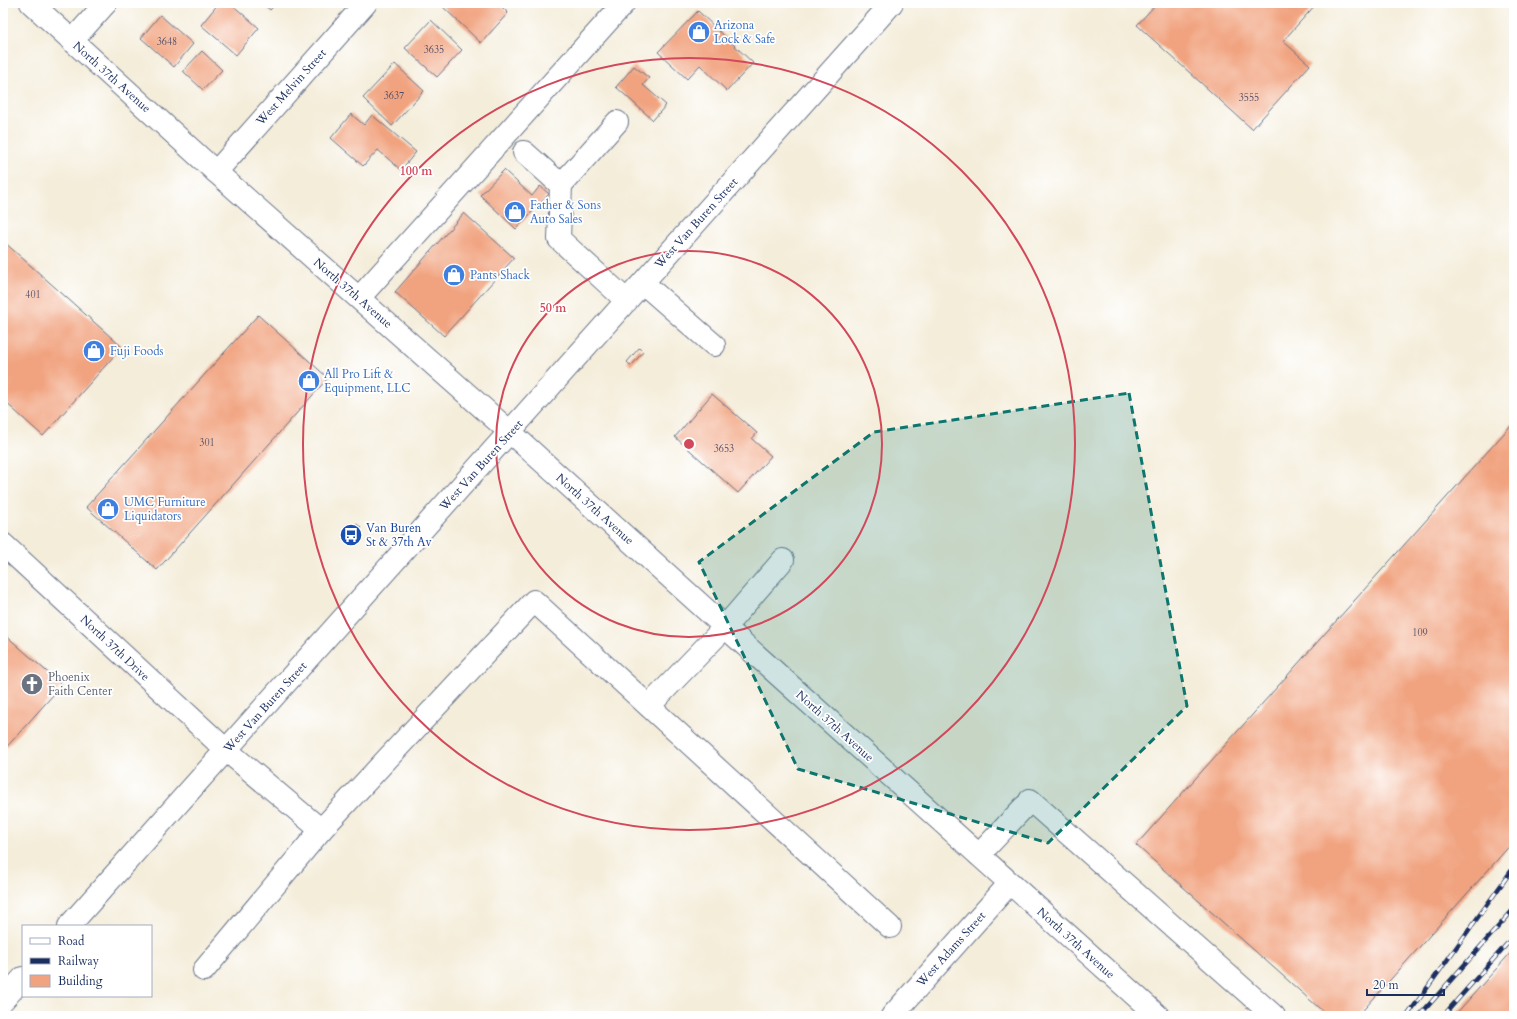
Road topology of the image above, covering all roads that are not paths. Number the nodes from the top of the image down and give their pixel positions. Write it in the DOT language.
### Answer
graph roads {
  1 [pos="31,3"];
  2 [pos="106,3"];
  3 [pos="366,3"];
  4 [pos="624,3"];
  5 [pos="892,3"];
  6 [pos="72,40"];
  7 [pos="617,122"];
  8 [pos="524,152"];
  9 [pos="216,172"];
  10 [pos="561,184"];
  11 [pos="643,282"];
  12 [pos="359,298"];
  13 [pos="627,301"];
  14 [pos="714,345"];
  15 [pos="510,432"];
  16 [pos="3,544"];
  17 [pos="783,560"];
  18 [pos="725,627"];
  19 [pos="649,706"];
  20 [pos="226,750"];
  21 [pos="321,830"];
  22 [pos="979,856"];
  23 [pos="1010,883"];
  24 [pos="70,925"];
  25 [pos="890,926"];
  26 [pos="204,970"];
  27 [pos="22,979"];
  28 [pos="3,1000"];
  29 [pos="896,1015"];
  30 [pos="1158,1016"];
  31 [pos="1274,1016"];
  1 -- 6 [label="street, North 37th Avenue"];
  2 -- 6 [label="street"];
  3 -- 9 [label="street, West Melvin Street"];
  4 -- 12 [label="street"];
  5 -- 11 [label="street, West Van Buren Street"];
  6 -- 9 [label="street, North 37th Avenue"];
  7 -- 10 [label="street"];
  8 -- 10 [label="street"];
  9 -- 12 [label="street, North 37th Avenue"];
  10 -- 13 [label="street"];
  11 -- 13 [label="street, West Van Buren Street"];
  11 -- 14 [label="street"];
  12 -- 15 [label="street, North 37th Avenue"];
  13 -- 15 [label="street, West Van Buren Street"];
  15 -- 18 [label="street, North 37th Avenue"];
  15 -- 20 [label="street, West Van Buren Street"];
  16 -- 20 [label="street, North 37th Drive"];
  17 -- 18 [label="street"];
  18 -- 19 [label="street"];
  18 -- 22 [label="street, North 37th Avenue"];
  19 -- 21 [label="street"];
  19 -- 25 [label="street"];
  20 -- 21 [label="street, North 37th Drive"];
  20 -- 24 [label="street, West Van Buren Street"];
  21 -- 26 [label="street"];
  22 -- 23 [label="street, North 37th Avenue"];
  22 -- 31 [label="street"];
  23 -- 29 [label="street, West Adams Street"];
  23 -- 30 [label="street, North 37th Avenue"];
  27 -- 28 [label="street"];
}
